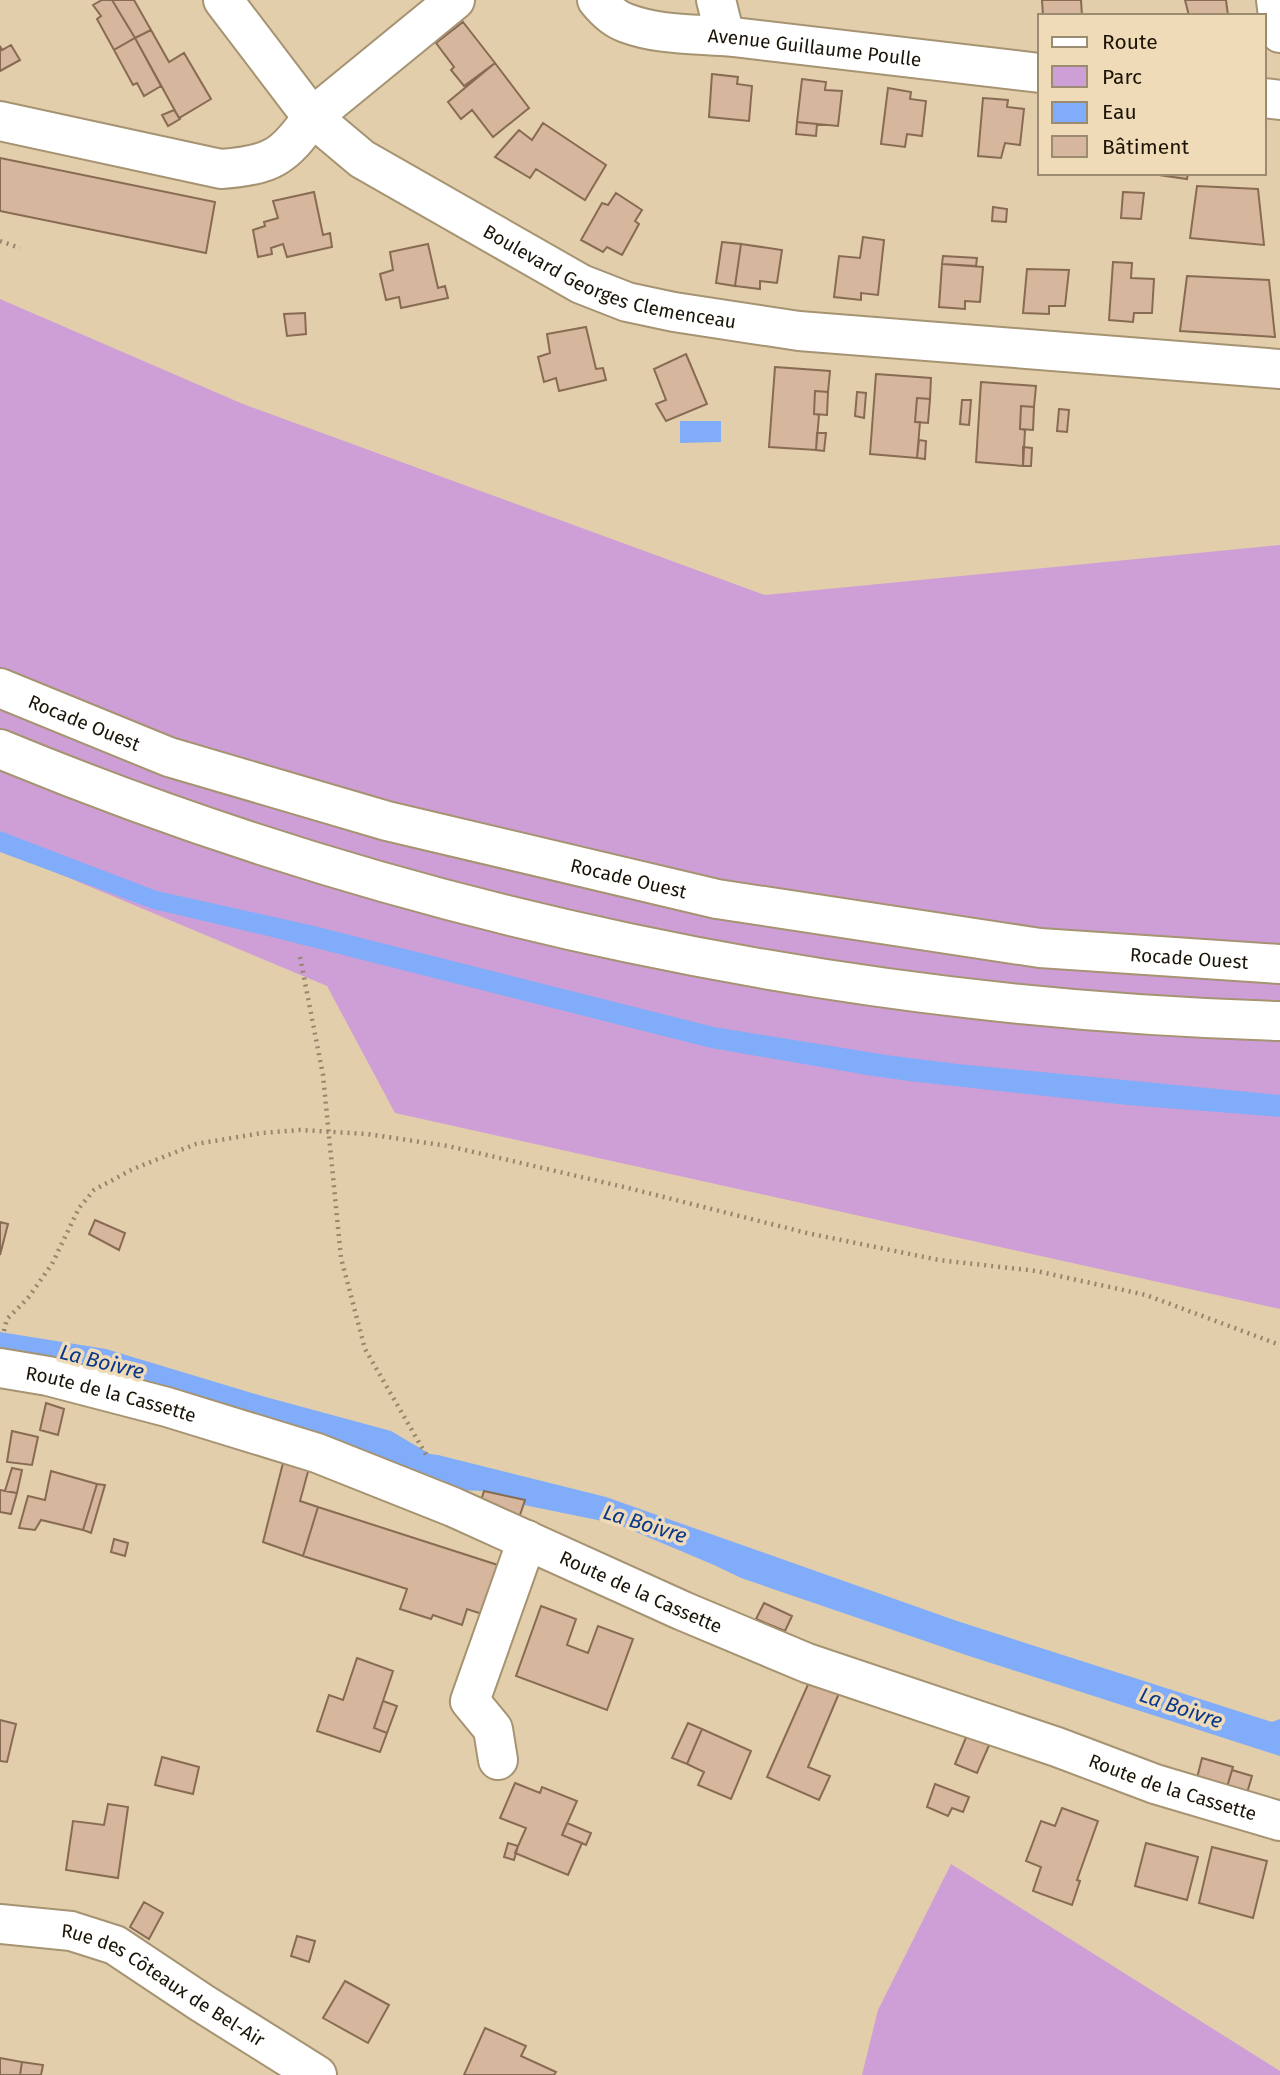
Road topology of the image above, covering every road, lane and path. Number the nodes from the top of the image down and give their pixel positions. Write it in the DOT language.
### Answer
graph roads {
  1 [pos="223,0"];
  2 [pos="456,0"];
  3 [pos="597,0"];
  4 [pos="1276,0"];
  5 [pos="720,18"];
  6 [pos="1280,33"];
  7 [pos="1038,74"];
  8 [pos="312,117"];
  9 [pos="0,121"];
  10 [pos="0,241"];
  11 [pos="20,248"];
  12 [pos="1280,369"];
  13 [pos="0,688"];
  14 [pos="0,749"];
  15 [pos="300,957"];
  16 [pos="1280,964"];
  17 [pos="1280,1021"];
  18 [pos="328,1130"];
  19 [pos="7,1320"];
  20 [pos="1280,1345"];
  21 [pos="0,1368"];
  22 [pos="421,1445"];
  23 [pos="527,1540"];
  24 [pos="498,1760"];
  25 [pos="1280,1821"];
  26 [pos="0,1924"];
  27 [pos="317,2075"];
  1 -- 8 [label="street, Boulevard Georges Clemenceau"];
  2 -- 8 [label="street"];
  3 -- 5 [label="street, Avenue Guillaume Poulle"];
  4 -- 6 [label="street"];
  5 -- 7 [label="street, Avenue Guillaume Poulle"];
  8 -- 9 [label="street"];
  8 -- 12 [label="street, Boulevard Georges Clemenceau"];
  10 -- 11 [label="path"];
  13 -- 16 [label="street, Rocade Ouest"];
  14 -- 17 [label="street"];
  15 -- 18 [label="path"];
  18 -- 19 [label="path"];
  18 -- 20 [label="path"];
  18 -- 22 [label="path"];
  21 -- 23 [label="street, Route de la Cassette"];
  23 -- 24 [label="street"];
  23 -- 25 [label="street, Route de la Cassette"];
  26 -- 27 [label="street, Rue des Côteaux de Bel-Air"];
}
